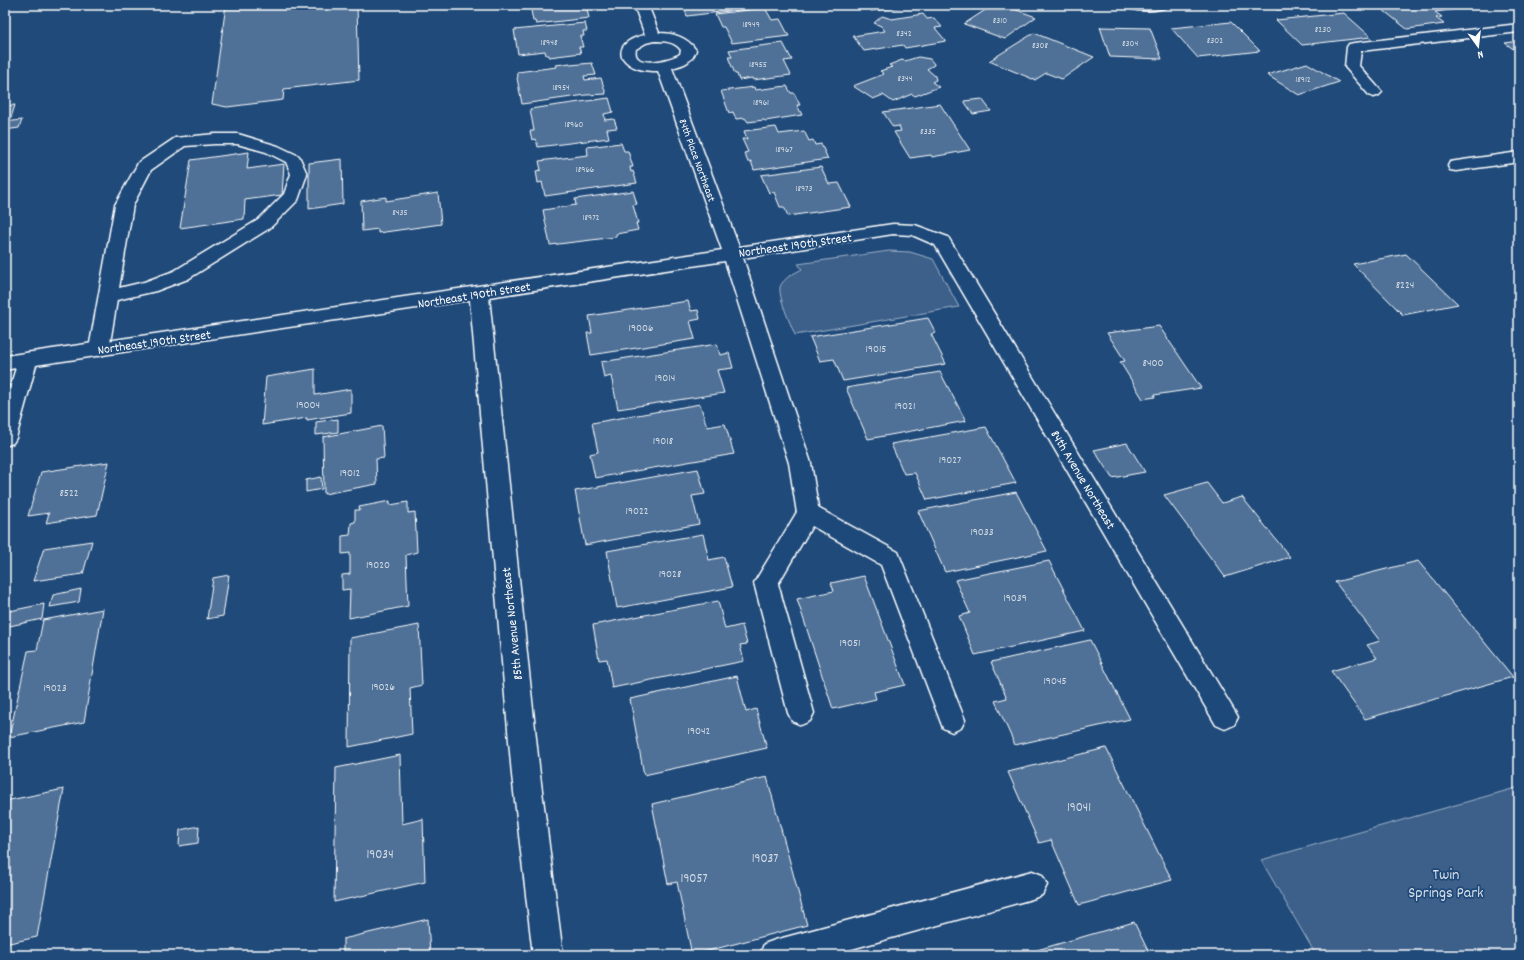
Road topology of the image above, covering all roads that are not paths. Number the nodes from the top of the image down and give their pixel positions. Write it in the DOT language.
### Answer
graph roads {
  1 [pos="641,5"];
  2 [pos="1133,5"];
  3 [pos="1159,5"];
  4 [pos="1519,28"];
  5 [pos="653,37"];
  6 [pos="664,66"];
  7 [pos="1374,92"];
  8 [pos="1519,158"];
  9 [pos="1456,166"];
  10 [pos="942,241"];
  11 [pos="732,253"];
  12 [pos="479,293"];
  13 [pos="108,296"];
  14 [pos="99,349"];
  15 [pos="28,360"];
  16 [pos="5,363"];
  17 [pos="5,438"];
  18 [pos="808,513"];
  19 [pos="801,713"];
  20 [pos="1225,717"];
  21 [pos="952,720"];
  22 [pos="1032,885"];
  23 [pos="548,955"];
  24 [pos="775,955"];
  1 -- 5 [label="street"];
  2 -- 3 [label="street"];
  4 -- 7 [label="street"];
  5 -- 6 [label="street"];
  5 -- 6 [label="street"];
  6 -- 11 [label="street, 84th Place Northeast"];
  8 -- 9 [label="street"];
  10 -- 11 [label="street, Northeast 190th Street"];
  10 -- 20 [label="street, 84th Avenue Northeast"];
  11 -- 12 [label="street, Northeast 190th Street"];
  11 -- 18 [label="street, 84th Place Northeast"];
  12 -- 14 [label="street, Northeast 190th Street"];
  12 -- 23 [label="street, 85th Avenue Northeast"];
  13 -- 13 [label="street"];
  13 -- 14 [label="street"];
  14 -- 15 [label="street, Northeast 190th Street"];
  15 -- 16 [label="street, Northeast 190th Street"];
  15 -- 17 [label="street"];
  18 -- 19 [label="street"];
  18 -- 21 [label="street"];
  22 -- 24 [label="street"];
}
